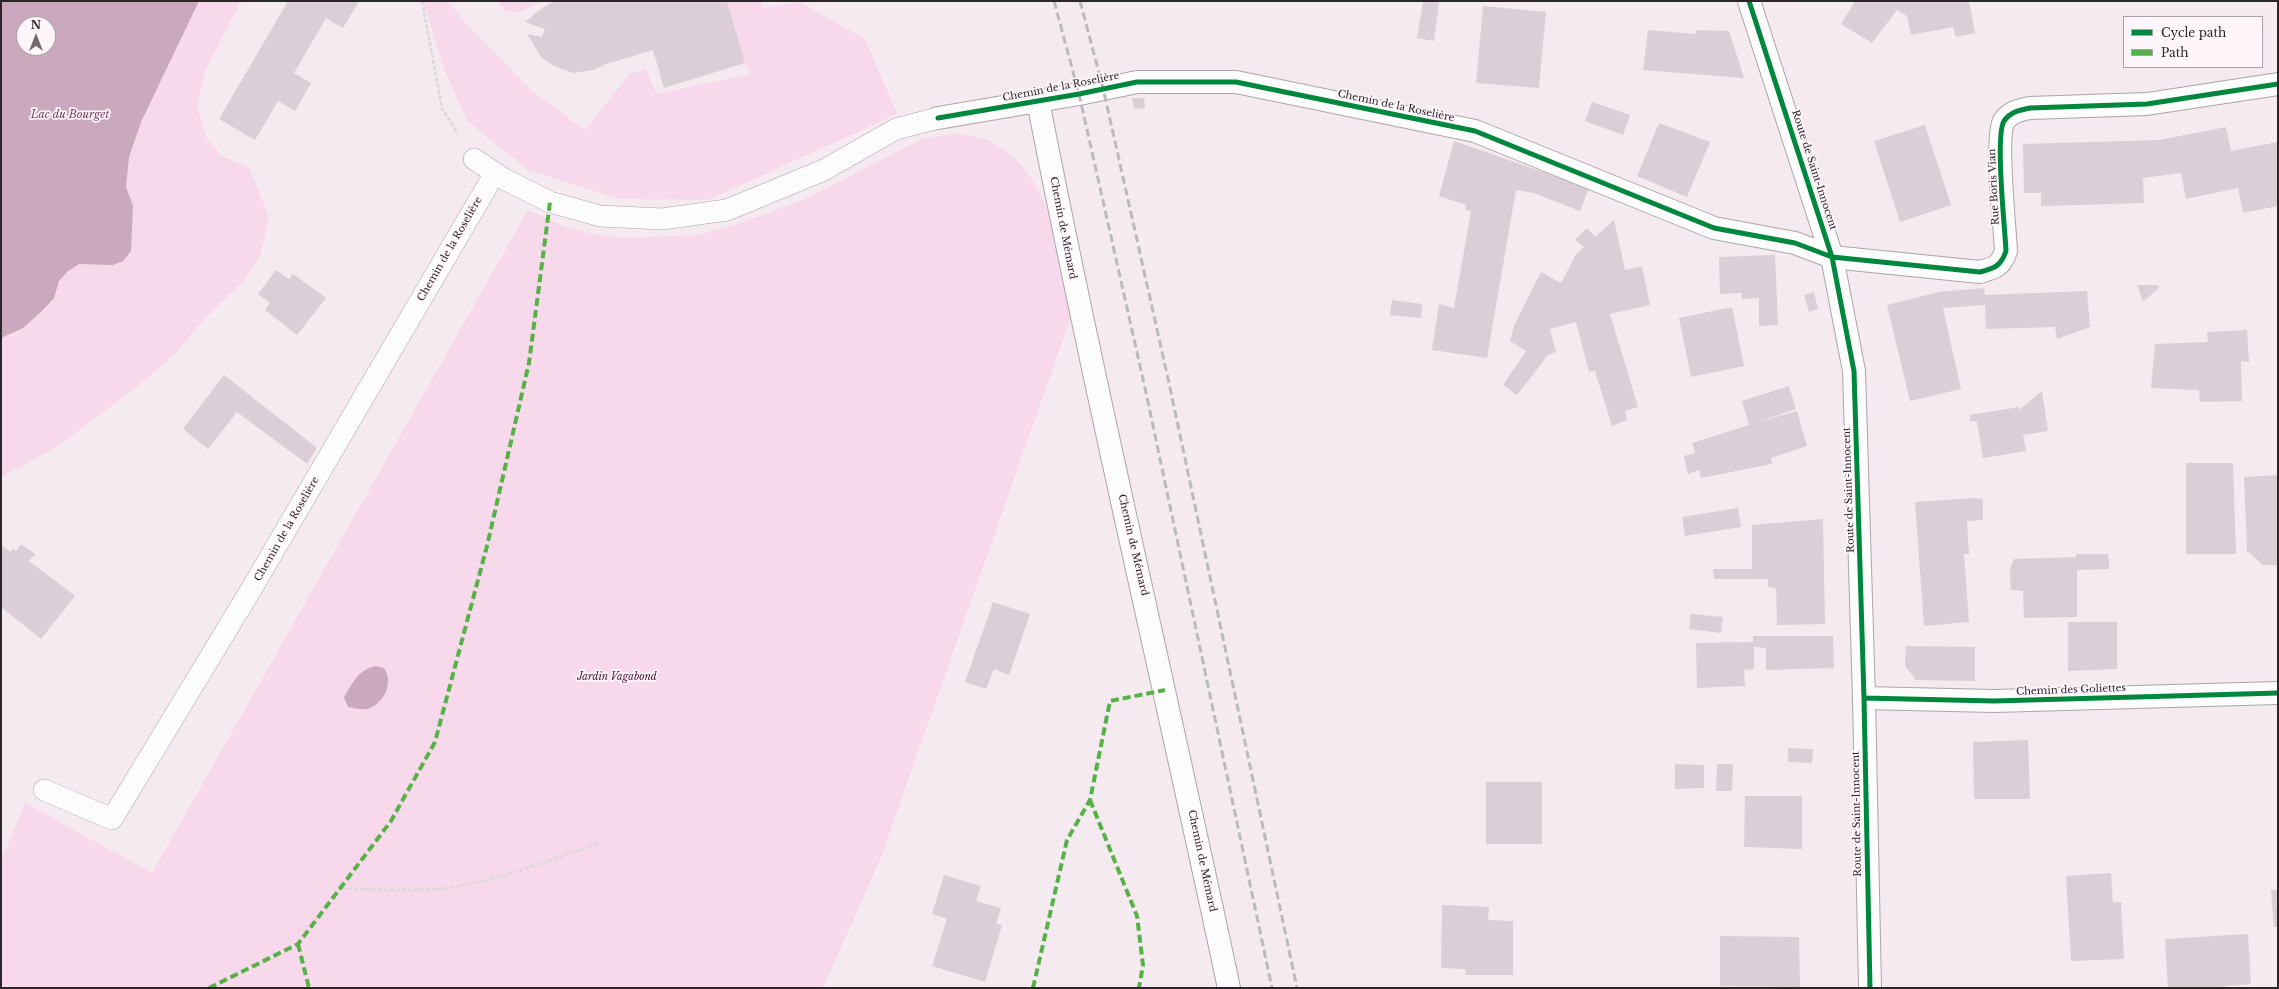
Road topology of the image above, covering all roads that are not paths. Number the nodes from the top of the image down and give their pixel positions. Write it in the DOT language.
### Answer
graph roads {
  1 [pos="1751,3"];
  2 [pos="2278,84"];
  3 [pos="1038,101"];
  4 [pos="938,118"];
  5 [pos="474,159"];
  6 [pos="495,173"];
  7 [pos="1832,257"];
  8 [pos="2278,693"];
  9 [pos="1864,698"];
  10 [pos="44,790"];
  11 [pos="1229,988"];
  12 [pos="1870,988"];
  1 -- 7 [label="street, Route de Saint-Innocent"];
  2 -- 7 [label="street, Rue Boris Vian"];
  3 -- 4 [label="street, Chemin de la Roselière"];
  3 -- 7 [label="street, Chemin de la Roselière"];
  3 -- 11 [label="street, Chemin de Mémard"];
  4 -- 6 [label="lane, Chemin de la Roselière"];
  5 -- 6 [label="lane, Chemin de la Roselière"];
  6 -- 10 [label="lane, Chemin de la Roselière"];
  7 -- 9 [label="street, Route de Saint-Innocent"];
  8 -- 9 [label="street, Chemin des Goliettes"];
  9 -- 12 [label="street, Route de Saint-Innocent"];
}
